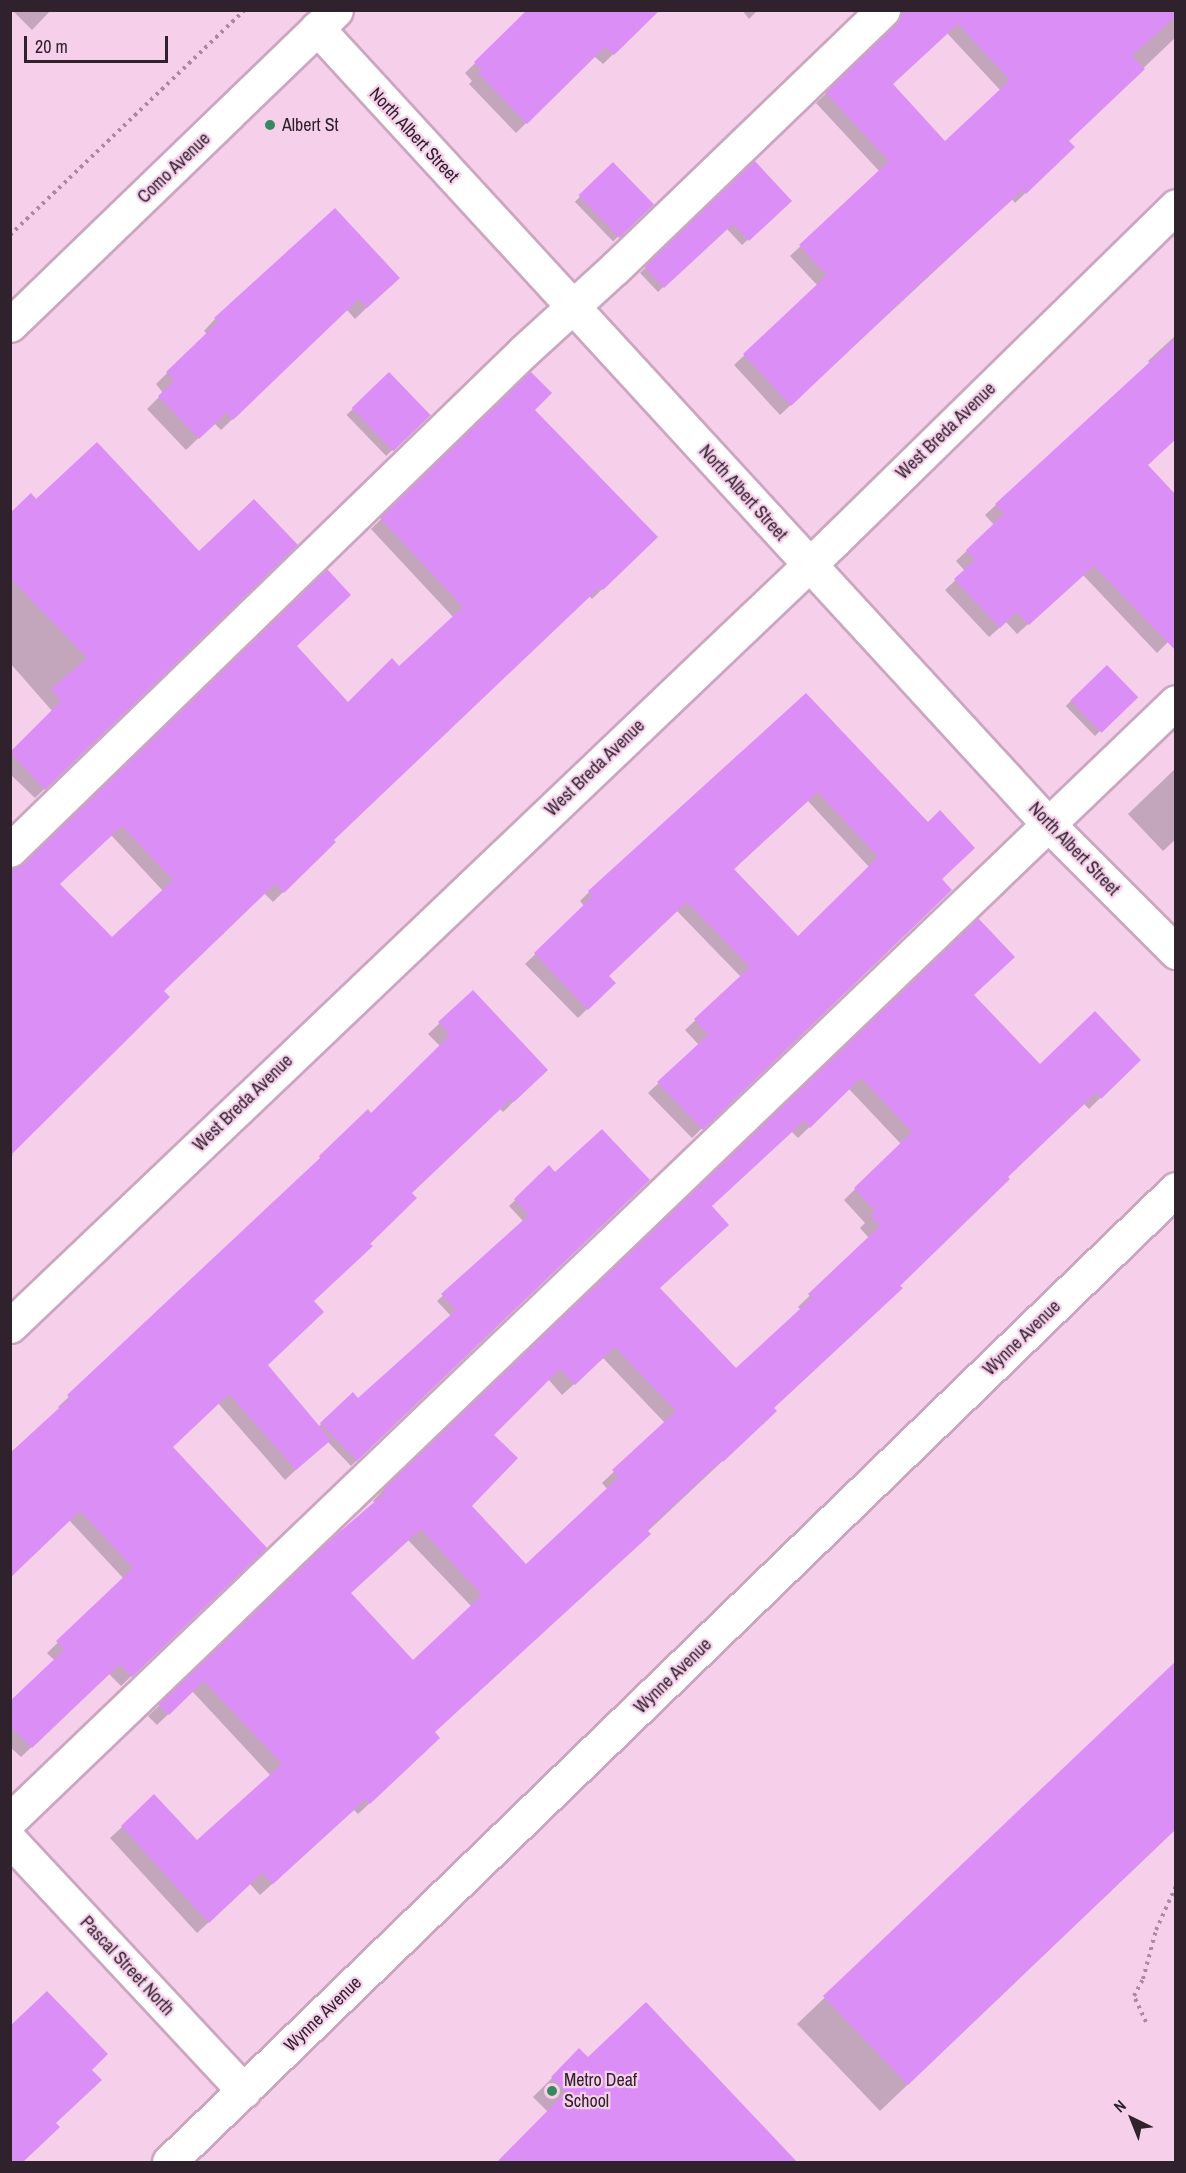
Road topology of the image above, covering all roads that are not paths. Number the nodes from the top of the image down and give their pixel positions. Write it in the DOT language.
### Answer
graph roads {
  1 [pos="883,10"];
  2 [pos="327,19"];
  3 [pos="1176,206"];
  4 [pos="572,306"];
  5 [pos="10,325"];
  6 [pos="807,565"];
  7 [pos="1176,702"];
  8 [pos="1049,825"];
  9 [pos="10,850"];
  10 [pos="1176,951"];
  11 [pos="1176,1189"];
  12 [pos="10,1326"];
  13 [pos="10,1820"];
  14 [pos="10,1840"];
  15 [pos="244,2091"];
  16 [pos="169,2163"];
  1 -- 4 [label="street"];
  2 -- 4 [label="street, North Albert Street"];
  2 -- 5 [label="street, Como Avenue"];
  3 -- 6 [label="street, West Breda Avenue"];
  4 -- 6 [label="street, North Albert Street"];
  4 -- 9 [label="street"];
  6 -- 8 [label="street, North Albert Street"];
  6 -- 12 [label="street, West Breda Avenue"];
  7 -- 8 [label="street"];
  8 -- 10 [label="street, North Albert Street"];
  8 -- 13 [label="street"];
  11 -- 15 [label="street, Wynne Avenue"];
  14 -- 15 [label="street, Pascal Street North"];
  15 -- 16 [label="street, Wynne Avenue"];
}
